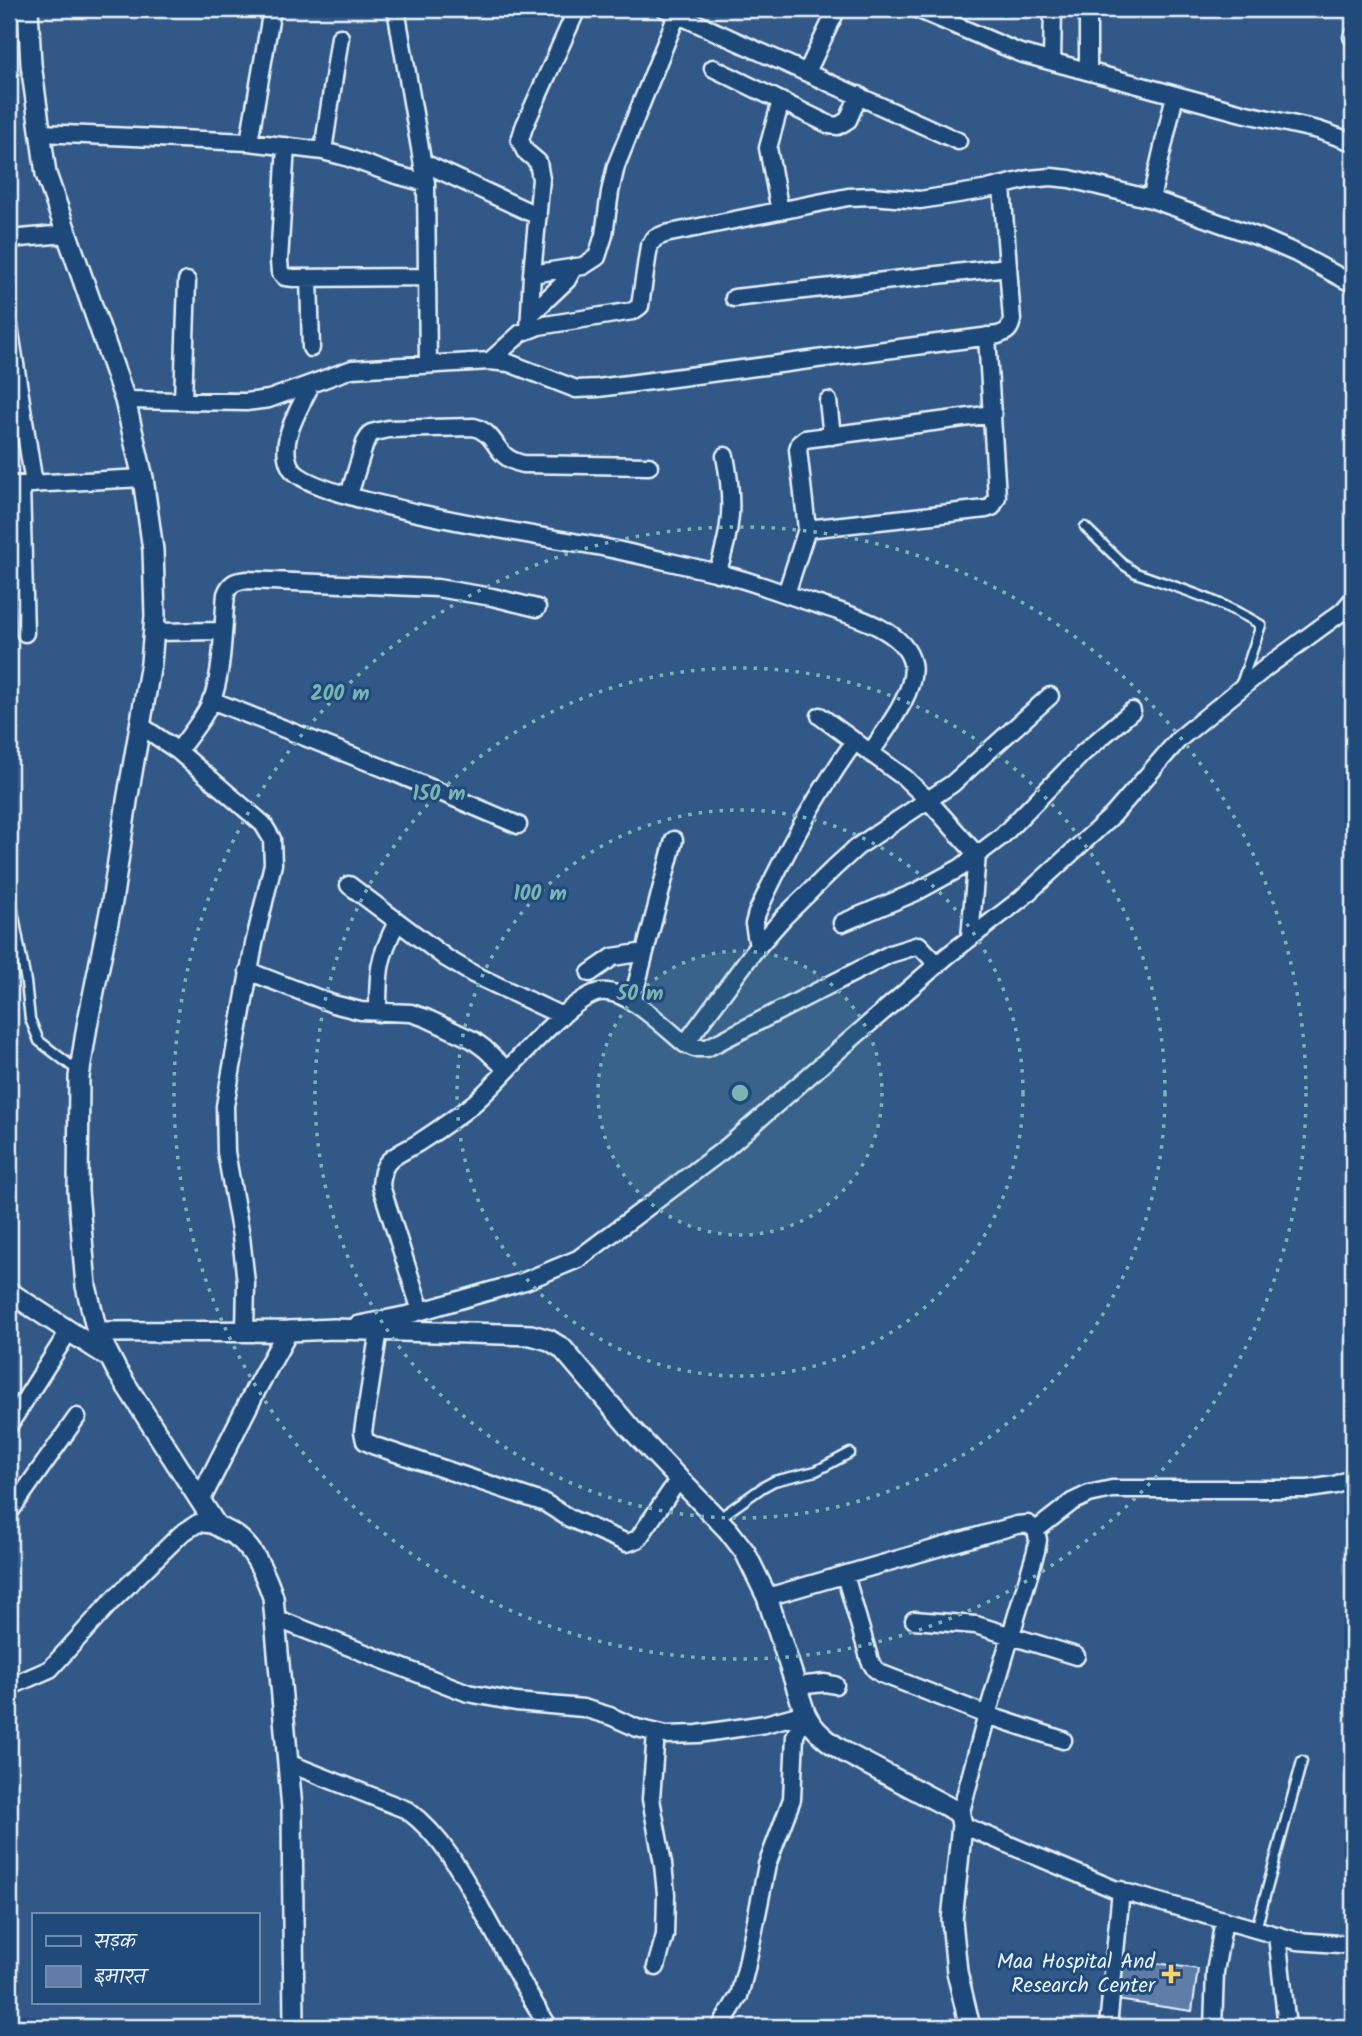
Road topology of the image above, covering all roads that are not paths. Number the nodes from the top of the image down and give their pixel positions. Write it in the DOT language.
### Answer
graph roads {
  1 [pos="28,9"];
  2 [pos="272,9"];
  3 [pos="396,9"];
  4 [pos="577,9"];
  5 [pos="837,9"];
  6 [pos="917,9"];
  7 [pos="1053,9"];
  8 [pos="1088,9"];
  9 [pos="671,12"];
  10 [pos="340,37"];
  11 [pos="1052,61"];
  12 [pos="713,68"];
  13 [pos="1088,71"];
  14 [pos="807,72"];
  15 [pos="859,95"];
  16 [pos="1175,95"];
  17 [pos="781,101"];
  18 [pos="40,133"];
  19 [pos="958,141"];
  20 [pos="249,142"];
  21 [pos="1353,142"];
  22 [pos="286,146"];
  23 [pos="323,151"];
  24 [pos="424,163"];
  25 [pos="426,183"];
  26 [pos="1002,186"];
  27 [pos="1151,199"];
  28 [pos="780,211"];
  29 [pos="538,216"];
  30 [pos="66,234"];
  31 [pos="9,239"];
  32 [pos="574,267"];
  33 [pos="1008,267"];
  34 [pos="532,274"];
  35 [pos="426,277"];
  36 [pos="309,278"];
  37 [pos="187,281"];
  38 [pos="1353,284"];
  39 [pos="734,298"];
  40 [pos="527,326"];
  41 [pos="9,327"];
  42 [pos="987,336"];
  43 [pos="311,348"];
  44 [pos="490,361"];
  45 [pos="509,363"];
  46 [pos="428,364"];
  47 [pos="311,384"];
  48 [pos="13,385"];
  49 [pos="125,400"];
  50 [pos="183,401"];
  51 [pos="828,401"];
  52 [pos="993,414"];
  53 [pos="832,436"];
  54 [pos="725,456"];
  55 [pos="649,466"];
  56 [pos="144,478"];
  57 [pos="21,485"];
  58 [pos="349,495"];
  59 [pos="1084,527"];
  60 [pos="807,529"];
  61 [pos="717,573"];
  62 [pos="786,594"];
  63 [pos="1353,599"];
  64 [pos="537,608"];
  65 [pos="222,631"];
  66 [pos="153,632"];
  67 [pos="25,633"];
  68 [pos="1238,690"];
  69 [pos="1050,696"];
  70 [pos="211,700"];
  71 [pos="1132,711"];
  72 [pos="820,716"];
  73 [pos="140,725"];
  74 [pos="855,741"];
  75 [pos="178,751"];
  76 [pos="871,752"];
  77 [pos="928,800"];
  78 [pos="518,825"];
  79 [pos="674,840"];
  80 [pos="977,855"];
  81 [pos="349,885"];
  82 [pos="9,889"];
  83 [pos="397,922"];
  84 [pos="842,923"];
  85 [pos="970,938"];
  86 [pos="758,947"];
  87 [pos="645,952"];
  88 [pos="937,964"];
  89 [pos="248,971"];
  90 [pos="590,973"];
  91 [pos="632,1002"];
  92 [pos="378,1013"];
  93 [pos="562,1016"];
  94 [pos="685,1044"];
  95 [pos="507,1070"];
  96 [pos="80,1073"];
  97 [pos="9,1293"];
  98 [pos="421,1311"];
  99 [pos="334,1329"];
  100 [pos="379,1330"];
  101 [pos="69,1331"];
  102 [pos="245,1331"];
  103 [pos="288,1331"];
  104 [pos="97,1332"];
  105 [pos="110,1357"];
  106 [pos="77,1417"];
  107 [pos="9,1425"];
  108 [pos="850,1453"];
  109 [pos="1353,1478"];
  110 [pos="679,1479"];
  111 [pos="200,1500"];
  112 [pos="9,1513"];
  113 [pos="718,1519"];
  114 [pos="216,1525"];
  115 [pos="1036,1530"];
  116 [pos="845,1574"];
  117 [pos="767,1597"];
  118 [pos="275,1618"];
  119 [pos="914,1620"];
  120 [pos="1012,1635"];
  121 [pos="1076,1656"];
  122 [pos="796,1685"];
  123 [pos="835,1685"];
  124 [pos="9,1687"];
  125 [pos="987,1715"];
  126 [pos="807,1716"];
  127 [pos="656,1733"];
  128 [pos="1063,1740"];
  129 [pos="1302,1761"];
  130 [pos="288,1763"];
  131 [pos="961,1820"];
  132 [pos="1121,1890"];
  133 [pos="1224,1920"];
  134 [pos="1256,1929"];
  135 [pos="1277,1935"];
  136 [pos="1353,1945"];
  137 [pos="656,1967"];
  138 [pos="294,2027"];
  139 [pos="549,2027"];
  140 [pos="720,2027"];
  141 [pos="970,2027"];
  142 [pos="1108,2027"];
  143 [pos="1213,2027"];
  144 [pos="1287,2027"];
  1 -- 18 [label="street"];
  2 -- 20 [label="street"];
  3 -- 24 [label="street"];
  4 -- 29 [label="street"];
  5 -- 14 [label="street"];
  6 -- 11 [label="street"];
  7 -- 11 [label="street"];
  8 -- 13 [label="street"];
  9 -- 14 [label="street"];
  9 -- 32 [label="street"];
  10 -- 23 [label="street"];
  11 -- 13 [label="street"];
  12 -- 17 [label="street"];
  13 -- 16 [label="street"];
  14 -- 15 [label="street"];
  15 -- 17 [label="street"];
  15 -- 19 [label="street"];
  16 -- 21 [label="street"];
  16 -- 27 [label="street"];
  17 -- 28 [label="street"];
  18 -- 20 [label="street"];
  18 -- 30 [label="street"];
  20 -- 22 [label="street"];
  22 -- 23 [label="street"];
  22 -- 36 [label="street"];
  23 -- 25 [label="street"];
  24 -- 25 [label="street"];
  24 -- 29 [label="street"];
  25 -- 35 [label="street"];
  26 -- 27 [label="street"];
  26 -- 28 [label="street"];
  26 -- 33 [label="street"];
  27 -- 38 [label="street"];
  28 -- 40 [label="street"];
  29 -- 34 [label="street"];
  30 -- 31 [label="street"];
  30 -- 49 [label="street"];
  32 -- 34 [label="street"];
  32 -- 40 [label="street"];
  33 -- 39 [label="street"];
  33 -- 42 [label="street"];
  34 -- 40 [label="street"];
  35 -- 36 [label="street"];
  35 -- 46 [label="street"];
  36 -- 43 [label="street"];
  37 -- 50 [label="street"];
  40 -- 44 [label="street"];
  40 -- 45 [label="street"];
  41 -- 48 [label="street"];
  42 -- 45 [label="street"];
  42 -- 52 [label="street"];
  44 -- 45 [label="street"];
  44 -- 46 [label="street"];
  46 -- 47 [label="street"];
  47 -- 50 [label="street"];
  47 -- 58 [label="street"];
  48 -- 57 [label="street"];
  49 -- 50 [label="street"];
  49 -- 56 [label="street"];
  51 -- 53 [label="street"];
  52 -- 53 [label="street"];
  52 -- 60 [label="street"];
  53 -- 60 [label="street"];
  54 -- 61 [label="street"];
  55 -- 58 [label="street"];
  56 -- 57 [label="street"];
  56 -- 66 [label="street"];
  57 -- 67 [label="street"];
  58 -- 61 [label="street"];
  59 -- 68 [label="lane"];
  60 -- 62 [label="street"];
  61 -- 62 [label="street"];
  62 -- 76 [label="street"];
  63 -- 68 [label="street"];
  64 -- 65 [label="street"];
  65 -- 66 [label="street"];
  65 -- 70 [label="street"];
  66 -- 73 [label="street"];
  68 -- 85 [label="street"];
  69 -- 77 [label="street"];
  70 -- 75 [label="street"];
  70 -- 78 [label="street"];
  71 -- 80 [label="street"];
  72 -- 74 [label="street"];
  73 -- 75 [label="street"];
  73 -- 96 [label="street"];
  74 -- 76 [label="street"];
  74 -- 86 [label="street"];
  75 -- 89 [label="street"];
  76 -- 77 [label="street"];
  77 -- 80 [label="street"];
  77 -- 86 [label="street"];
  79 -- 87 [label="street"];
  80 -- 84 [label="street"];
  80 -- 85 [label="street"];
  81 -- 83 [label="street"];
  82 -- 96 [label="lane"];
  83 -- 92 [label="street"];
  83 -- 93 [label="street"];
  85 -- 88 [label="street"];
  86 -- 94 [label="street"];
  87 -- 90 [label="street"];
  87 -- 91 [label="street"];
  88 -- 94 [label="street"];
  88 -- 98 [label="street"];
  89 -- 92 [label="street"];
  89 -- 102 [label="street"];
  91 -- 93 [label="street"];
  91 -- 94 [label="street"];
  92 -- 95 [label="street"];
  93 -- 95 [label="street"];
  95 -- 98 [label="street"];
  96 -- 104 [label="street"];
  97 -- 101 [label="street"];
  98 -- 99 [label="street"];
  99 -- 100 [label="street"];
  99 -- 103 [label="street"];
  100 -- 110 [label="street"];
  100 -- 110 [label="street"];
  101 -- 105 [label="street"];
  101 -- 107 [label="street"];
  102 -- 103 [label="street"];
  102 -- 104 [label="street"];
  103 -- 111 [label="street"];
  104 -- 105 [label="street"];
  105 -- 111 [label="street"];
  106 -- 112 [label="street"];
  108 -- 113 [label="lane"];
  109 -- 115 [label="street"];
  110 -- 113 [label="street"];
  111 -- 114 [label="street"];
  113 -- 117 [label="street"];
  114 -- 118 [label="street"];
  114 -- 124 [label="street"];
  115 -- 116 [label="street"];
  115 -- 120 [label="street"];
  116 -- 117 [label="street"];
  116 -- 125 [label="street"];
  117 -- 122 [label="street"];
  118 -- 127 [label="street"];
  118 -- 130 [label="street"];
  119 -- 120 [label="street"];
  120 -- 121 [label="street"];
  120 -- 125 [label="street"];
  122 -- 123 [label="street"];
  122 -- 126 [label="street"];
  125 -- 128 [label="street"];
  125 -- 131 [label="street"];
  126 -- 127 [label="street"];
  126 -- 131 [label="street"];
  126 -- 140 [label="street"];
  127 -- 137 [label="street"];
  129 -- 134 [label="lane"];
  130 -- 138 [label="street"];
  130 -- 139 [label="street"];
  131 -- 132 [label="street"];
  131 -- 141 [label="street"];
  132 -- 133 [label="street"];
  132 -- 142 [label="street"];
  133 -- 134 [label="street"];
  133 -- 143 [label="street"];
  134 -- 135 [label="street"];
  135 -- 136 [label="street"];
  135 -- 144 [label="street"];
}
